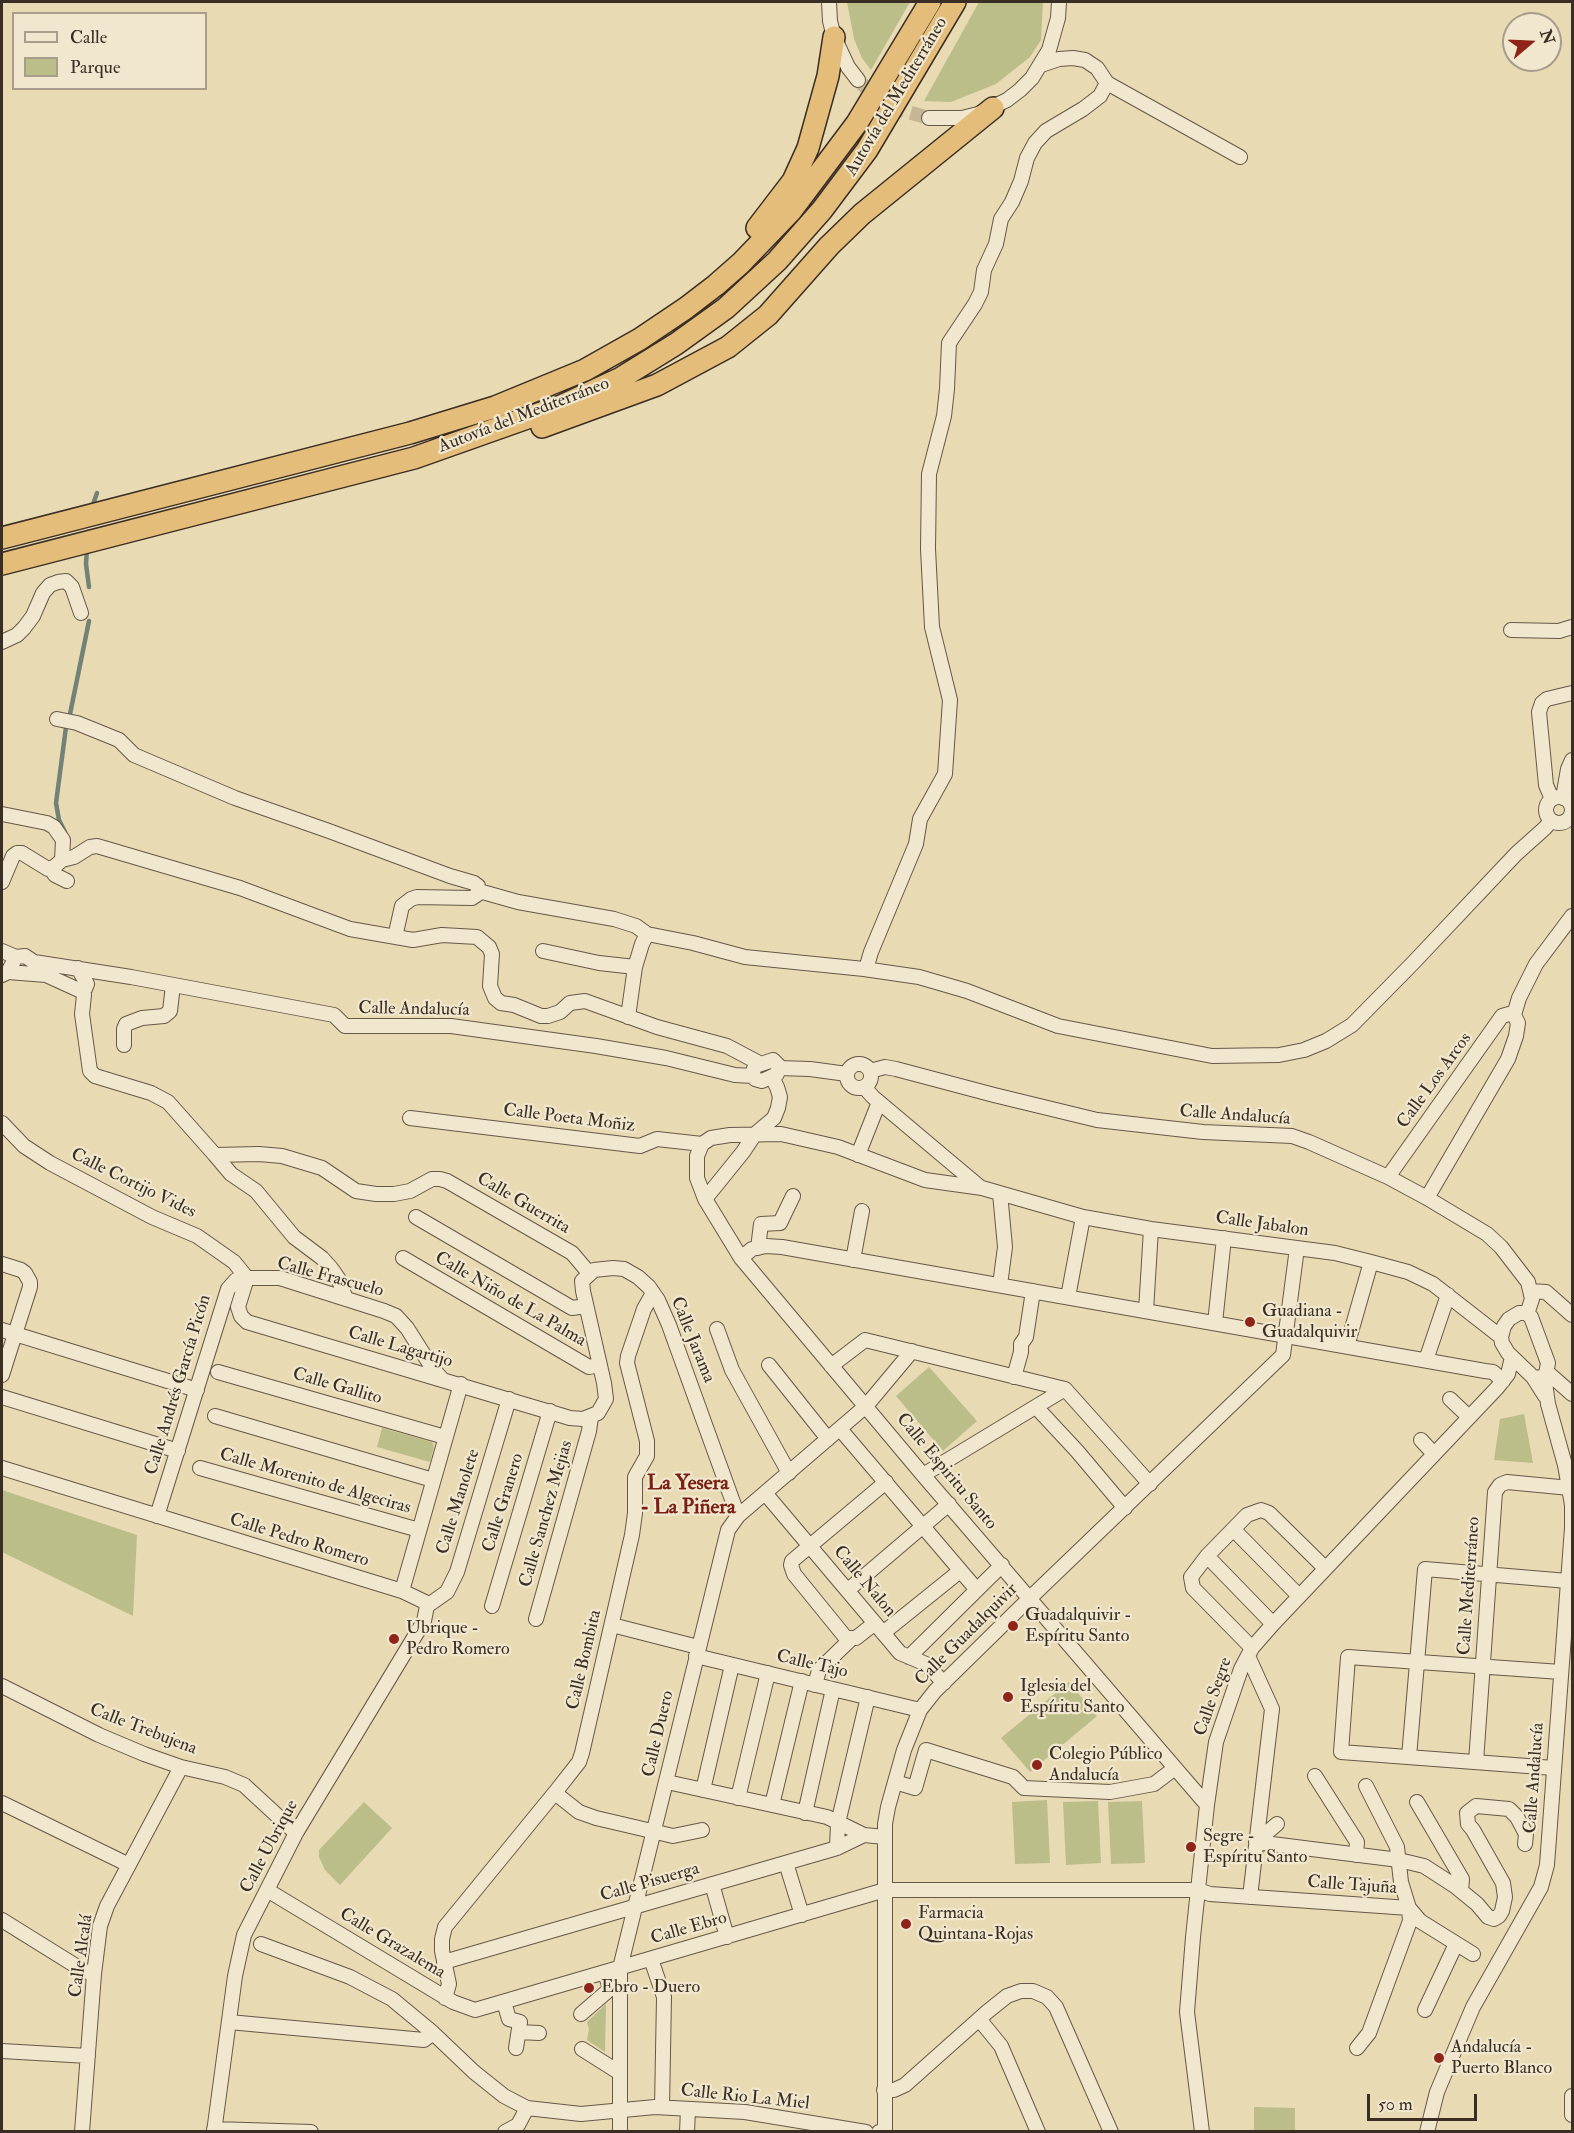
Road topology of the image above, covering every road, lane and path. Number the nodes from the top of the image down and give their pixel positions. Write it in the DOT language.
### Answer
graph roads {
  1 [pos="829,2"];
  2 [pos="930,2"];
  3 [pos="955,2"];
  4 [pos="1059,2"];
  5 [pos="834,37"];
  6 [pos="1041,65"];
  7 [pos="858,80"];
  8 [pos="1107,83"];
  9 [pos="993,108"];
  10 [pos="929,118"];
  11 [pos="1240,157"];
  12 [pos="585,370"];
  13 [pos="497,430"];
  14 [pos="2,538"];
  15 [pos="2,564"];
  16 [pos="81,613"];
  17 [pos="1572,627"];
  18 [pos="1511,630"];
  19 [pos="2,642"];
  20 [pos="1572,693"];
  21 [pos="57,719"];
  22 [pos="1572,760"];
  23 [pos="1557,798"];
  24 [pos="2,814"];
  25 [pos="1572,814"];
  26 [pos="1551,821"];
  27 [pos="57,864"];
  28 [pos="67,881"];
  29 [pos="2,882"];
  30 [pos="479,891"];
  31 [pos="1572,916"];
  32 [pos="647,934"];
  33 [pos="395,937"];
  34 [pos="2,951"];
  35 [pos="543,951"];
  36 [pos="16,957"];
  37 [pos="635,967"];
  38 [pos="78,968"];
  39 [pos="866,969"];
  40 [pos="5,974"];
  41 [pos="173,985"];
  42 [pos="83,990"];
  43 [pos="1514,1015"];
  44 [pos="628,1017"];
  45 [pos="124,1045"];
  46 [pos="761,1064"];
  47 [pos="870,1071"];
  48 [pos="776,1073"];
  49 [pos="847,1074"];
  50 [pos="753,1077"];
  51 [pos="864,1087"];
  52 [pos="879,1102"];
  53 [pos="410,1118"];
  54 [pos="2,1123"];
  55 [pos="755,1134"];
  56 [pos="702,1144"];
  57 [pos="215,1155"];
  58 [pos="858,1155"];
  59 [pos="1388,1177"];
  60 [pos="982,1188"];
  61 [pos="1000,1193"];
  62 [pos="794,1196"];
  63 [pos="1427,1198"];
  64 [pos="705,1199"];
  65 [pos="862,1211"];
  66 [pos="416,1217"];
  67 [pos="1083,1217"];
  68 [pos="1151,1228"];
  69 [pos="1224,1238"];
  70 [pos="758,1248"];
  71 [pos="1297,1248"];
  72 [pos="403,1258"];
  73 [pos="741,1258"];
  74 [pos="854,1260"];
  75 [pos="1371,1262"];
  76 [pos="2,1264"];
  77 [pos="589,1273"];
  78 [pos="248,1278"];
  79 [pos="1000,1285"];
  80 [pos="1033,1291"];
  81 [pos="1531,1291"];
  82 [pos="653,1293"];
  83 [pos="1448,1295"];
  84 [pos="1068,1297"];
  85 [pos="346,1299"];
  86 [pos="586,1306"];
  87 [pos="1146,1311"];
  88 [pos="1527,1314"];
  89 [pos="1572,1315"];
  90 [pos="1215,1323"];
  91 [pos="717,1329"];
  92 [pos="8,1332"];
  93 [pos="1285,1335"];
  94 [pos="1501,1337"];
  95 [pos="1347,1346"];
  96 [pos="912,1351"];
  97 [pos="1512,1357"];
  98 [pos="1426,1360"];
  99 [pos="600,1365"];
  100 [pos="769,1365"];
  101 [pos="831,1366"];
  102 [pos="218,1372"];
  103 [pos="1537,1374"];
  104 [pos="2,1375"];
  105 [pos="1014,1377"];
  106 [pos="1505,1377"];
  107 [pos="442,1379"];
  108 [pos="461,1384"];
  109 [pos="1065,1389"];
  110 [pos="197,1390"];
  111 [pos="1570,1393"];
  112 [pos="2,1397"];
  113 [pos="509,1399"];
  114 [pos="1450,1399"];
  115 [pos="1547,1400"];
  116 [pos="866,1406"];
  117 [pos="1036,1407"];
  118 [pos="550,1411"];
  119 [pos="215,1416"];
  120 [pos="591,1417"];
  121 [pos="1469,1418"];
  122 [pos="840,1429"];
  123 [pos="445,1437"];
  124 [pos="828,1439"];
  125 [pos="1421,1440"];
  126 [pos="178,1451"];
  127 [pos="1434,1454"];
  128 [pos="2,1468"];
  129 [pos="200,1468"];
  130 [pos="789,1473"];
  131 [pos="923,1475"];
  132 [pos="433,1480"];
  133 [pos="886,1482"];
  134 [pos="1150,1484"];
  135 [pos="1570,1488"];
  136 [pos="765,1493"];
  137 [pos="949,1504"];
  138 [pos="1125,1508"];
  139 [pos="157,1515"];
  140 [pos="738,1516"];
  141 [pos="923,1527"];
  142 [pos="1572,1528"];
  143 [pos="419,1530"];
  144 [pos="1234,1530"];
  145 [pos="810,1546"];
  146 [pos="1207,1556"];
  147 [pos="1002,1565"];
  148 [pos="1571,1565"];
  149 [pos="1324,1568"];
  150 [pos="960,1571"];
  151 [pos="1489,1574"];
  152 [pos="1568,1581"];
  153 [pos="848,1590"];
  154 [pos="977,1590"];
  155 [pos="402,1592"];
  156 [pos="1299,1596"];
  157 [pos="1030,1598"];
  158 [pos="428,1606"];
  159 [pos="492,1606"];
  160 [pos="536,1619"];
  161 [pos="1273,1624"];
  162 [pos="612,1625"];
  163 [pos="879,1628"];
  164 [pos="851,1639"];
  165 [pos="697,1652"];
  166 [pos="1250,1652"];
  167 [pos="909,1657"];
  168 [pos="1417,1662"];
  169 [pos="732,1665"];
  170 [pos="1483,1667"];
  171 [pos="1561,1672"];
  172 [pos="768,1673"];
  173 [pos="809,1683"];
  174 [pos="944,1683"];
  175 [pos="2,1686"];
  176 [pos="833,1689"];
  177 [pos="868,1697"];
  178 [pos="920,1710"];
  179 [pos="1409,1757"];
  180 [pos="1476,1762"];
  181 [pos="181,1767"];
  182 [pos="1175,1768"];
  183 [pos="1554,1768"];
  184 [pos="1315,1776"];
  185 [pos="667,1782"];
  186 [pos="896,1782"];
  187 [pos="1366,1786"];
  188 [pos="703,1790"];
  189 [pos="555,1793"];
  190 [pos="738,1798"];
  191 [pos="1417,1802"];
  192 [pos="2,1803"];
  193 [pos="772,1805"];
  194 [pos="1207,1805"];
  195 [pos="805,1813"];
  196 [pos="838,1823"];
  197 [pos="1277,1824"];
  198 [pos="702,1830"];
  199 [pos="655,1832"];
  200 [pos="296,1833"];
  201 [pos="864,1835"];
  202 [pos="885,1837"];
  203 [pos="1256,1842"];
  204 [pos="1525,1844"];
  205 [pos="837,1848"];
  206 [pos="1356,1855"];
  207 [pos="1399,1860"];
  208 [pos="786,1863"];
  209 [pos="129,1865"];
  210 [pos="712,1884"];
  211 [pos="267,1890"];
  212 [pos="885,1890"];
  213 [pos="1198,1890"];
  214 [pos="1461,1891"];
  215 [pos="1250,1897"];
  216 [pos="636,1906"];
  217 [pos="1409,1908"];
  218 [pos="802,1915"];
  219 [pos="2,1920"];
  220 [pos="727,1937"];
  221 [pos="261,1944"];
  222 [pos="1456,1944"];
  223 [pos="1473,1954"];
  224 [pos="651,1959"];
  225 [pos="444,1962"];
  226 [pos="620,1968"];
  227 [pos="605,1972"];
  228 [pos="94,1974"];
  229 [pos="615,1989"];
  230 [pos="445,1998"];
  231 [pos="504,2002"];
  232 [pos="1425,2010"];
  233 [pos="581,2014"];
  234 [pos="979,2019"];
  235 [pos="229,2022"];
  236 [pos="519,2032"];
  237 [pos="433,2033"];
  238 [pos="539,2033"];
  239 [pos="516,2048"];
  240 [pos="1357,2048"];
  241 [pos="582,2049"];
  242 [pos="2,2051"];
  243 [pos="88,2056"];
  244 [pos="620,2073"];
  245 [pos="885,2090"];
  246 [pos="1572,2096"];
  247 [pos="527,2108"];
  248 [pos="662,2108"];
  249 [pos="688,2109"];
  250 [pos="620,2111"];
  251 [pos="1572,2115"];
  252 [pos="214,2130"];
  253 [pos="82,2132"];
  254 [pos="311,2132"];
  255 [pos="505,2132"];
  256 [pos="620,2132"];
  257 [pos="687,2132"];
  258 [pos="866,2132"];
  259 [pos="879,2132"];
  260 [pos="885,2132"];
  261 [pos="1038,2132"];
  262 [pos="1111,2132"];
  263 [pos="1202,2132"];
  264 [pos="1427,2132"];
  1 -- 5 [label="street"];
  2 -- 12 [label="highway, Autovía del Mediterráneo"];
  3 -- 13 [label="highway, Autovía del Mediterráneo"];
  4 -- 6 [label="street"];
  5 -- 7 [label="street"];
  5 -- 12 [label="highway"];
  6 -- 8 [label="street"];
  6 -- 9 [label="street"];
  8 -- 11 [label="street"];
  8 -- 39 [label="street"];
  9 -- 10 [label="street"];
  9 -- 13 [label="highway"];
  12 -- 14 [label="highway, Autovía del Mediterráneo"];
  13 -- 15 [label="highway, Autovía del Mediterráneo"];
  16 -- 19 [label="street"];
  17 -- 18 [label="street"];
  20 -- 23 [label="street"];
  21 -- 30 [label="street"];
  22 -- 23 [label="street"];
  23 -- 25 [label="street"];
  23 -- 26 [label="street"];
  24 -- 27 [label="street"];
  25 -- 26 [label="street"];
  26 -- 39 [label="street"];
  27 -- 28 [label="street"];
  27 -- 29 [label="street"];
  27 -- 33 [label="street"];
  30 -- 32 [label="street"];
  30 -- 33 [label="street"];
  31 -- 43 [label="street"];
  32 -- 37 [label="street"];
  32 -- 39 [label="street"];
  33 -- 44 [label="street"];
  34 -- 36 [label="street, Calle Andalucía"];
  35 -- 37 [label="street"];
  36 -- 38 [label="street, Calle Andalucía"];
  36 -- 40 [label="street"];
  37 -- 44 [label="street"];
  38 -- 41 [label="street, Calle Andalucía"];
  38 -- 42 [label="street"];
  40 -- 42 [label="street"];
  41 -- 45 [label="street"];
  41 -- 50 [label="street, Calle Andalucía"];
  42 -- 57 [label="street"];
  43 -- 59 [label="street, Calle Los Arcos"];
  43 -- 63 [label="street"];
  44 -- 46 [label="street"];
  46 -- 48 [label="street"];
  46 -- 50 [label="street"];
  47 -- 49 [label="street"];
  47 -- 51 [label="street"];
  47 -- 59 [label="street, Calle Andalucía"];
  48 -- 49 [label="street"];
  48 -- 50 [label="street, Calle Andalucía"];
  48 -- 55 [label="street"];
  49 -- 51 [label="street"];
  51 -- 52 [label="street"];
  52 -- 58 [label="street"];
  52 -- 60 [label="street"];
  53 -- 56 [label="street, Calle Poeta Moñiz"];
  54 -- 78 [label="street, Calle Cortijo Vides"];
  55 -- 56 [label="street, Calle Poeta Moñiz"];
  55 -- 58 [label="street, Calle Poeta Moñiz"];
  55 -- 64 [label="street"];
  56 -- 64 [label="street, Calle Espiritu Santo"];
  57 -- 77 [label="street, Calle Guerrita"];
  57 -- 85 [label="street"];
  58 -- 60 [label="street, Calle Poeta Moñiz"];
  59 -- 63 [label="street, Calle Andalucía"];
  60 -- 61 [label="street, Calle Poeta Moñiz"];
  61 -- 67 [label="street, Calle Jabalon"];
  61 -- 79 [label="street"];
  62 -- 70 [label="street"];
  63 -- 81 [label="street, Calle Andalucía"];
  64 -- 73 [label="street, Calle Espiritu Santo"];
  65 -- 74 [label="street"];
  66 -- 86 [label="street"];
  67 -- 68 [label="street, Calle Jabalon"];
  67 -- 84 [label="street"];
  68 -- 69 [label="street, Calle Jabalon"];
  68 -- 87 [label="street"];
  69 -- 71 [label="street, Calle Jabalon"];
  69 -- 90 [label="street"];
  70 -- 73 [label="street"];
  70 -- 74 [label="street"];
  71 -- 75 [label="street, Calle Jabalon"];
  71 -- 93 [label="street, Calle Guadalquivir"];
  72 -- 99 [label="street, Calle Niño de La Palma"];
  73 -- 101 [label="street, Calle Espiritu Santo"];
  74 -- 79 [label="street"];
  75 -- 83 [label="street, Calle Jabalon"];
  75 -- 95 [label="street"];
  76 -- 92 [label="street"];
  77 -- 82 [label="street, Calle Jarama"];
  77 -- 86 [label="street"];
  78 -- 85 [label="street, Calle Frascuelo"];
  78 -- 107 [label="street, Calle Lagartijo"];
  78 -- 110 [label="street, Calle Andrés García Picón"];
  79 -- 80 [label="street"];
  80 -- 84 [label="street"];
  80 -- 105 [label="street"];
  81 -- 88 [label="street"];
  81 -- 89 [label="street"];
  82 -- 140 [label="street, Calle Jarama"];
  82 -- 162 [label="street, Calle Bombita"];
  83 -- 94 [label="street, Calle Jabalon"];
  83 -- 98 [label="street"];
  84 -- 87 [label="street"];
  85 -- 107 [label="street, Calle Frascuelo"];
  86 -- 99 [label="street"];
  87 -- 90 [label="street"];
  88 -- 94 [label="street"];
  88 -- 103 [label="street"];
  90 -- 93 [label="street"];
  91 -- 130 [label="street"];
  92 -- 104 [label="street"];
  92 -- 110 [label="street"];
  93 -- 95 [label="street"];
  93 -- 134 [label="street, Calle Guadalquivir"];
  94 -- 97 [label="street"];
  95 -- 98 [label="street"];
  96 -- 101 [label="street"];
  96 -- 105 [label="street"];
  96 -- 116 [label="street, Calle Duero"];
  97 -- 103 [label="street"];
  97 -- 106 [label="street, Calle Segre"];
  98 -- 106 [label="street"];
  99 -- 120 [label="street"];
  100 -- 124 [label="street"];
  101 -- 116 [label="street, Calle Espiritu Santo"];
  102 -- 123 [label="street, Calle Gallito"];
  103 -- 106 [label="street"];
  103 -- 111 [label="street"];
  103 -- 115 [label="street, Calle Andalucía"];
  105 -- 109 [label="street"];
  106 -- 121 [label="street, Calle Segre"];
  107 -- 108 [label="street, Calle Lagartijo"];
  108 -- 113 [label="street, Calle Lagartijo"];
  108 -- 123 [label="street"];
  109 -- 117 [label="street"];
  109 -- 134 [label="street"];
  110 -- 126 [label="street, Calle Andrés García Picón"];
  111 -- 115 [label="street"];
  112 -- 126 [label="street"];
  113 -- 118 [label="street, Calle Lagartijo"];
  113 -- 158 [label="street, Calle Manolete"];
  114 -- 121 [label="street"];
  115 -- 135 [label="street, Calle Andalucía"];
  116 -- 122 [label="street, Calle Duero"];
  116 -- 131 [label="street, Calle Espiritu Santo"];
  117 -- 131 [label="street"];
  117 -- 138 [label="street"];
  118 -- 120 [label="street, Calle Lagartijo"];
  118 -- 159 [label="street, Calle Granero"];
  119 -- 132 [label="street"];
  120 -- 160 [label="street, Calle Sanchez Mejias"];
  121 -- 127 [label="street, Calle Segre"];
  122 -- 124 [label="street, Calle Duero"];
  122 -- 133 [label="street"];
  123 -- 132 [label="street"];
  124 -- 130 [label="street, Calle Duero"];
  125 -- 127 [label="street"];
  126 -- 139 [label="street, Calle Andrés García Picón"];
  127 -- 149 [label="street, Calle Segre"];
  128 -- 139 [label="street, Calle Pedro Romero"];
  129 -- 143 [label="street, Calle Morenito de Algeciras"];
  130 -- 136 [label="street, Calle Duero"];
  131 -- 137 [label="street, Calle Espiritu Santo"];
  132 -- 143 [label="street"];
  133 -- 141 [label="street"];
  133 -- 145 [label="street"];
  134 -- 138 [label="street, Calle Guadalquivir"];
  135 -- 142 [label="street, Calle Andalucía"];
  135 -- 151 [label="street, Calle Mediterráneo"];
  136 -- 140 [label="street, Calle Duero"];
  136 -- 145 [label="street, Calle Nalon"];
  137 -- 141 [label="street"];
  137 -- 147 [label="street, Calle Espiritu Santo"];
  138 -- 157 [label="street, Calle Guadalquivir"];
  139 -- 155 [label="street, Calle Pedro Romero"];
  140 -- 165 [label="street, Calle Duero"];
  141 -- 150 [label="street"];
  141 -- 153 [label="street"];
  142 -- 148 [label="street, Calle Andalucía"];
  143 -- 155 [label="street"];
  144 -- 146 [label="street"];
  144 -- 149 [label="street"];
  144 -- 156 [label="street"];
  145 -- 153 [label="street, Calle Nalon"];
  145 -- 164 [label="street"];
  146 -- 161 [label="street"];
  146 -- 166 [label="street"];
  147 -- 154 [label="street"];
  147 -- 157 [label="street, Calle Espiritu Santo"];
  148 -- 152 [label="street, Calle Andalucía"];
  149 -- 156 [label="street, Calle Segre"];
  150 -- 154 [label="street"];
  150 -- 163 [label="street"];
  151 -- 152 [label="street"];
  151 -- 168 [label="street"];
  151 -- 170 [label="street, Calle Mediterráneo"];
  152 -- 171 [label="street, Calle Andalucía"];
  153 -- 163 [label="street, Calle Nalon"];
  154 -- 167 [label="street"];
  155 -- 158 [label="street, Calle Pedro Romero"];
  156 -- 161 [label="street, Calle Segre"];
  157 -- 174 [label="street, Calle Guadalquivir"];
  157 -- 182 [label="street, Calle Espiritu Santo"];
  158 -- 200 [label="street, Calle Ubrique"];
  161 -- 166 [label="street, Calle Segre"];
  162 -- 165 [label="street, Calle Tajo"];
  162 -- 189 [label="street, Calle Bombita"];
  163 -- 164 [label="street"];
  163 -- 167 [label="street, Calle Nalon"];
  164 -- 173 [label="street"];
  165 -- 169 [label="street, Calle Tajo"];
  165 -- 185 [label="street, Calle Duero"];
  166 -- 194 [label="street, Calle Segre"];
  166 -- 203 [label="street"];
  167 -- 174 [label="street, Calle Nalon"];
  168 -- 170 [label="street"];
  168 -- 179 [label="street"];
  168 -- 179 [label="street"];
  169 -- 172 [label="street, Calle Tajo"];
  169 -- 188 [label="street"];
  170 -- 171 [label="street"];
  170 -- 180 [label="street, Calle Mediterráneo"];
  171 -- 183 [label="street, Calle Andalucía"];
  172 -- 173 [label="street, Calle Tajo"];
  172 -- 190 [label="street"];
  173 -- 176 [label="street, Calle Tajo"];
  173 -- 193 [label="street"];
  174 -- 178 [label="street, Calle Guadalquivir"];
  175 -- 181 [label="street, Calle Trebujena"];
  176 -- 177 [label="street, Calle Tajo"];
  176 -- 195 [label="street"];
  177 -- 178 [label="street, Calle Tajo"];
  177 -- 196 [label="street"];
  178 -- 186 [label="street, Calle Guadalquivir"];
  179 -- 180 [label="street"];
  180 -- 183 [label="street"];
  181 -- 200 [label="street, Calle Trebujena"];
  181 -- 209 [label="street, Calle Alcalá"];
  182 -- 186 [label="street"];
  182 -- 194 [label="street, Calle Espiritu Santo"];
  183 -- 264 [label="street, Calle Andalucía"];
  184 -- 206 [label="street"];
  185 -- 188 [label="street"];
  185 -- 199 [label="street, Calle Duero"];
  186 -- 202 [label="street, Calle Guadalquivir"];
  187 -- 207 [label="street"];
  188 -- 190 [label="street"];
  189 -- 199 [label="street"];
  189 -- 225 [label="street, Calle Bombita"];
  190 -- 193 [label="street"];
  191 -- 214 [label="street"];
  192 -- 209 [label="street"];
  193 -- 195 [label="street"];
  194 -- 213 [label="street, Calle Segre"];
  195 -- 196 [label="street"];
  196 -- 201 [label="street"];
  196 -- 205 [label="street"];
  197 -- 203 [label="street"];
  198 -- 199 [label="street"];
  199 -- 216 [label="street, Calle Duero"];
  200 -- 211 [label="street, Calle Ubrique"];
  201 -- 202 [label="street"];
  201 -- 205 [label="street, Calle Pisuerga"];
  202 -- 212 [label="street, Calle Guadalquivir"];
  203 -- 206 [label="street"];
  203 -- 215 [label="street"];
  204 -- 214 [label="street"];
  205 -- 208 [label="street, Calle Pisuerga"];
  206 -- 207 [label="street"];
  207 -- 214 [label="street"];
  207 -- 217 [label="street"];
  208 -- 210 [label="street, Calle Pisuerga"];
  208 -- 218 [label="street"];
  209 -- 228 [label="street, Calle Alcalá"];
  210 -- 216 [label="street, Calle Pisuerga"];
  210 -- 220 [label="street"];
  211 -- 230 [label="street, Calle Grazalema"];
  211 -- 235 [label="street, Calle Ubrique"];
  212 -- 213 [label="street, Calle Ebro"];
  212 -- 218 [label="street, Calle Ebro"];
  212 -- 245 [label="street, Calle Guadalquivir"];
  213 -- 215 [label="street, Calle Tajuña"];
  213 -- 263 [label="street, Calle Segre"];
  215 -- 217 [label="street, Calle Tajuña"];
  216 -- 225 [label="street, Calle Pisuerga"];
  216 -- 226 [label="street, Calle Duero"];
  217 -- 222 [label="street, Calle Tajuña"];
  217 -- 240 [label="street"];
  218 -- 220 [label="street, Calle Ebro"];
  219 -- 228 [label="street"];
  220 -- 224 [label="street, Calle Ebro"];
  221 -- 237 [label="street"];
  222 -- 223 [label="street, Calle Tajuña"];
  222 -- 232 [label="street"];
  224 -- 226 [label="street, Calle Ebro"];
  224 -- 248 [label="street"];
  225 -- 230 [label="street, Calle Bombita"];
  226 -- 227 [label="street, Calle Ebro"];
  226 -- 229 [label="street, Calle Duero"];
  227 -- 229 [label="street"];
  227 -- 231 [label="street, Calle Ebro"];
  228 -- 243 [label="street, Calle Alcalá"];
  229 -- 233 [label="street"];
  229 -- 244 [label="street, Calle Duero"];
  230 -- 231 [label="street, Calle Grazalema"];
  231 -- 236 [label="street"];
  234 -- 245 [label="street"];
  234 -- 261 [label="street"];
  234 -- 262 [label="street"];
  235 -- 237 [label="street"];
  235 -- 252 [label="street, Calle Ubrique"];
  236 -- 238 [label="street"];
  236 -- 239 [label="street"];
  237 -- 247 [label="street"];
  241 -- 244 [label="street"];
  242 -- 243 [label="street"];
  243 -- 253 [label="street, Calle Alcalá"];
  244 -- 250 [label="street, Calle Duero"];
  245 -- 260 [label="street, Calle Guadalquivir"];
  246 -- 251 [label="street"];
  247 -- 250 [label="street, Calle Rio La Miel"];
  247 -- 255 [label="street"];
  248 -- 249 [label="street, Calle Rio La Miel"];
  248 -- 250 [label="street, Calle Rio La Miel"];
  249 -- 257 [label="street"];
  249 -- 258 [label="street, Calle Rio La Miel"];
  250 -- 256 [label="street, Calle Duero"];
  252 -- 254 [label="street"];
  259 -- 260 [label="street"];
}
